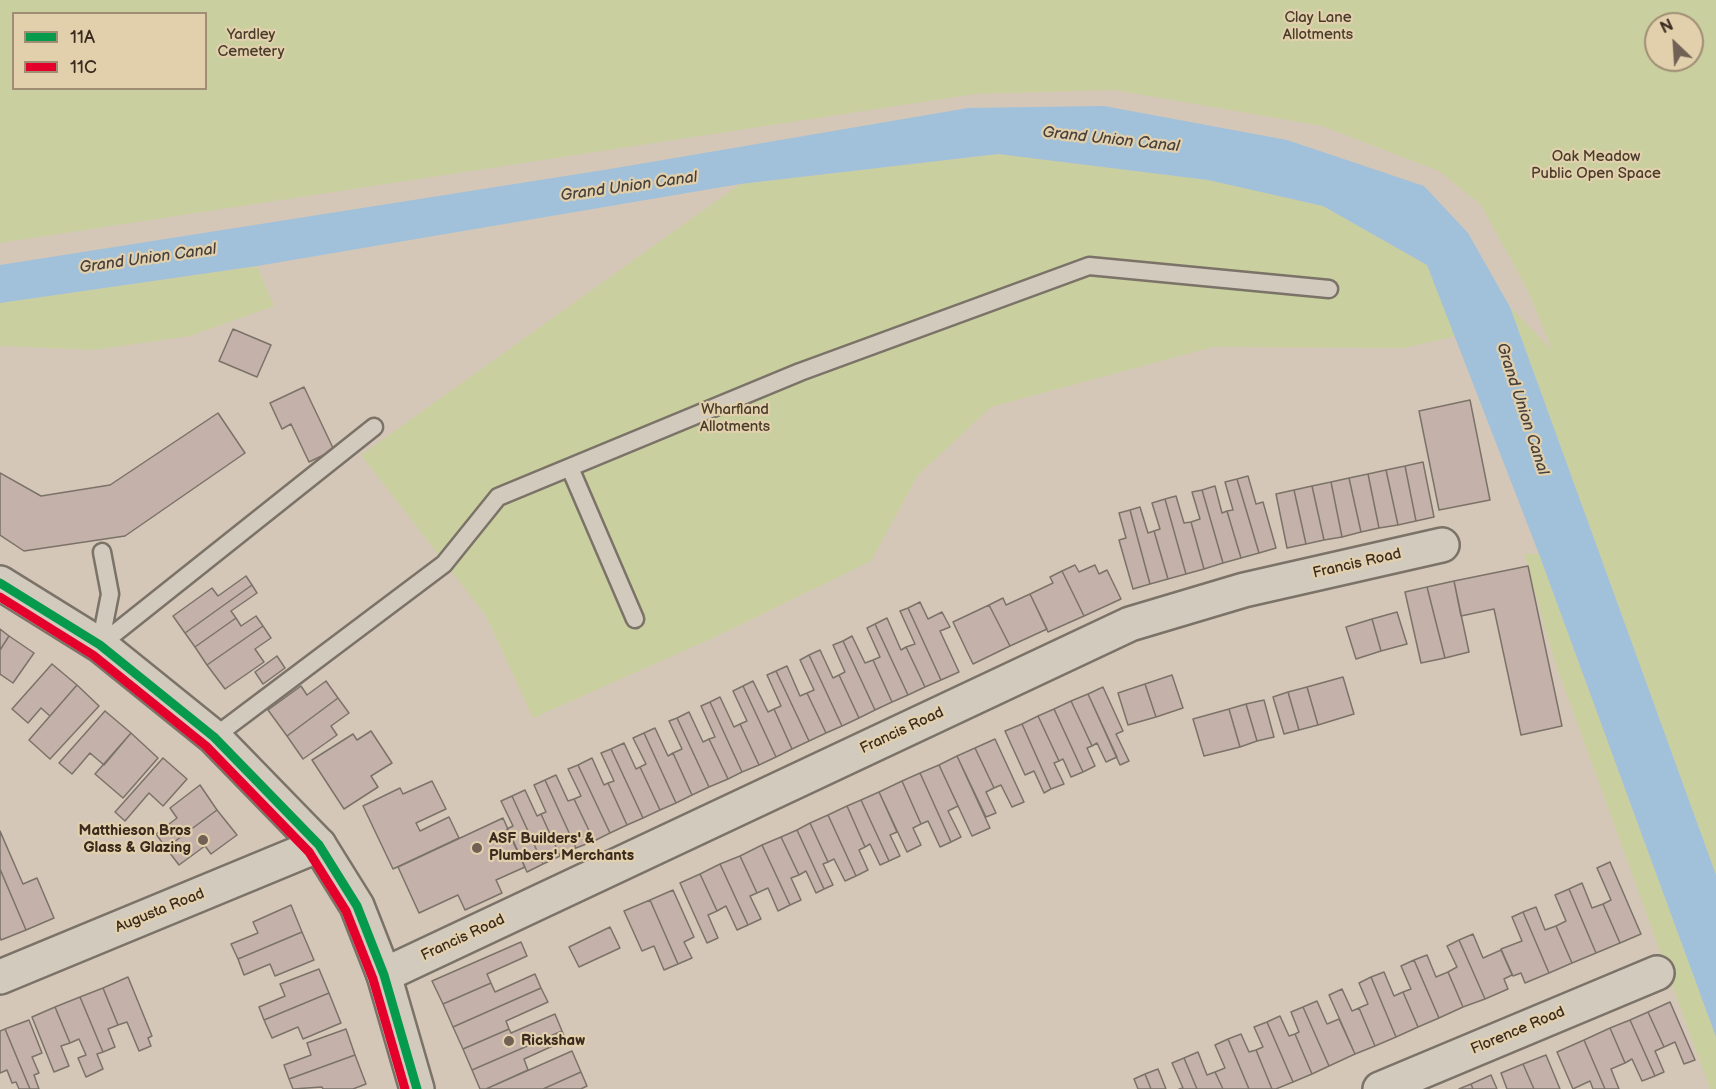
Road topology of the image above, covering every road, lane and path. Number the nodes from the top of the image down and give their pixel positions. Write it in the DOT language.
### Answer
graph roads {
  1 [pos="1329,289"];
  2 [pos="374,427"];
  3 [pos="570,468"];
  4 [pos="1442,545"];
  5 [pos="102,552"];
  6 [pos="0,583"];
  7 [pos="635,619"];
  8 [pos="100,645"];
  9 [pos="214,737"];
  10 [pos="319,845"];
  11 [pos="1657,973"];
  12 [pos="384,975"];
  13 [pos="0,977"];
  14 [pos="417,1089"];
  15 [pos="1380,1089"];
  1 -- 3 [label="lane"];
  2 -- 8 [label="lane"];
  3 -- 7 [label="lane"];
  3 -- 9 [label="lane"];
  4 -- 12 [label="street, Francis Road"];
  5 -- 8 [label="lane"];
  6 -- 8 [label="street"];
  8 -- 9 [label="street"];
  9 -- 10 [label="street"];
  10 -- 12 [label="street"];
  10 -- 13 [label="street, Augusta Road"];
  11 -- 15 [label="street, Florence Road"];
  12 -- 14 [label="street"];
}
